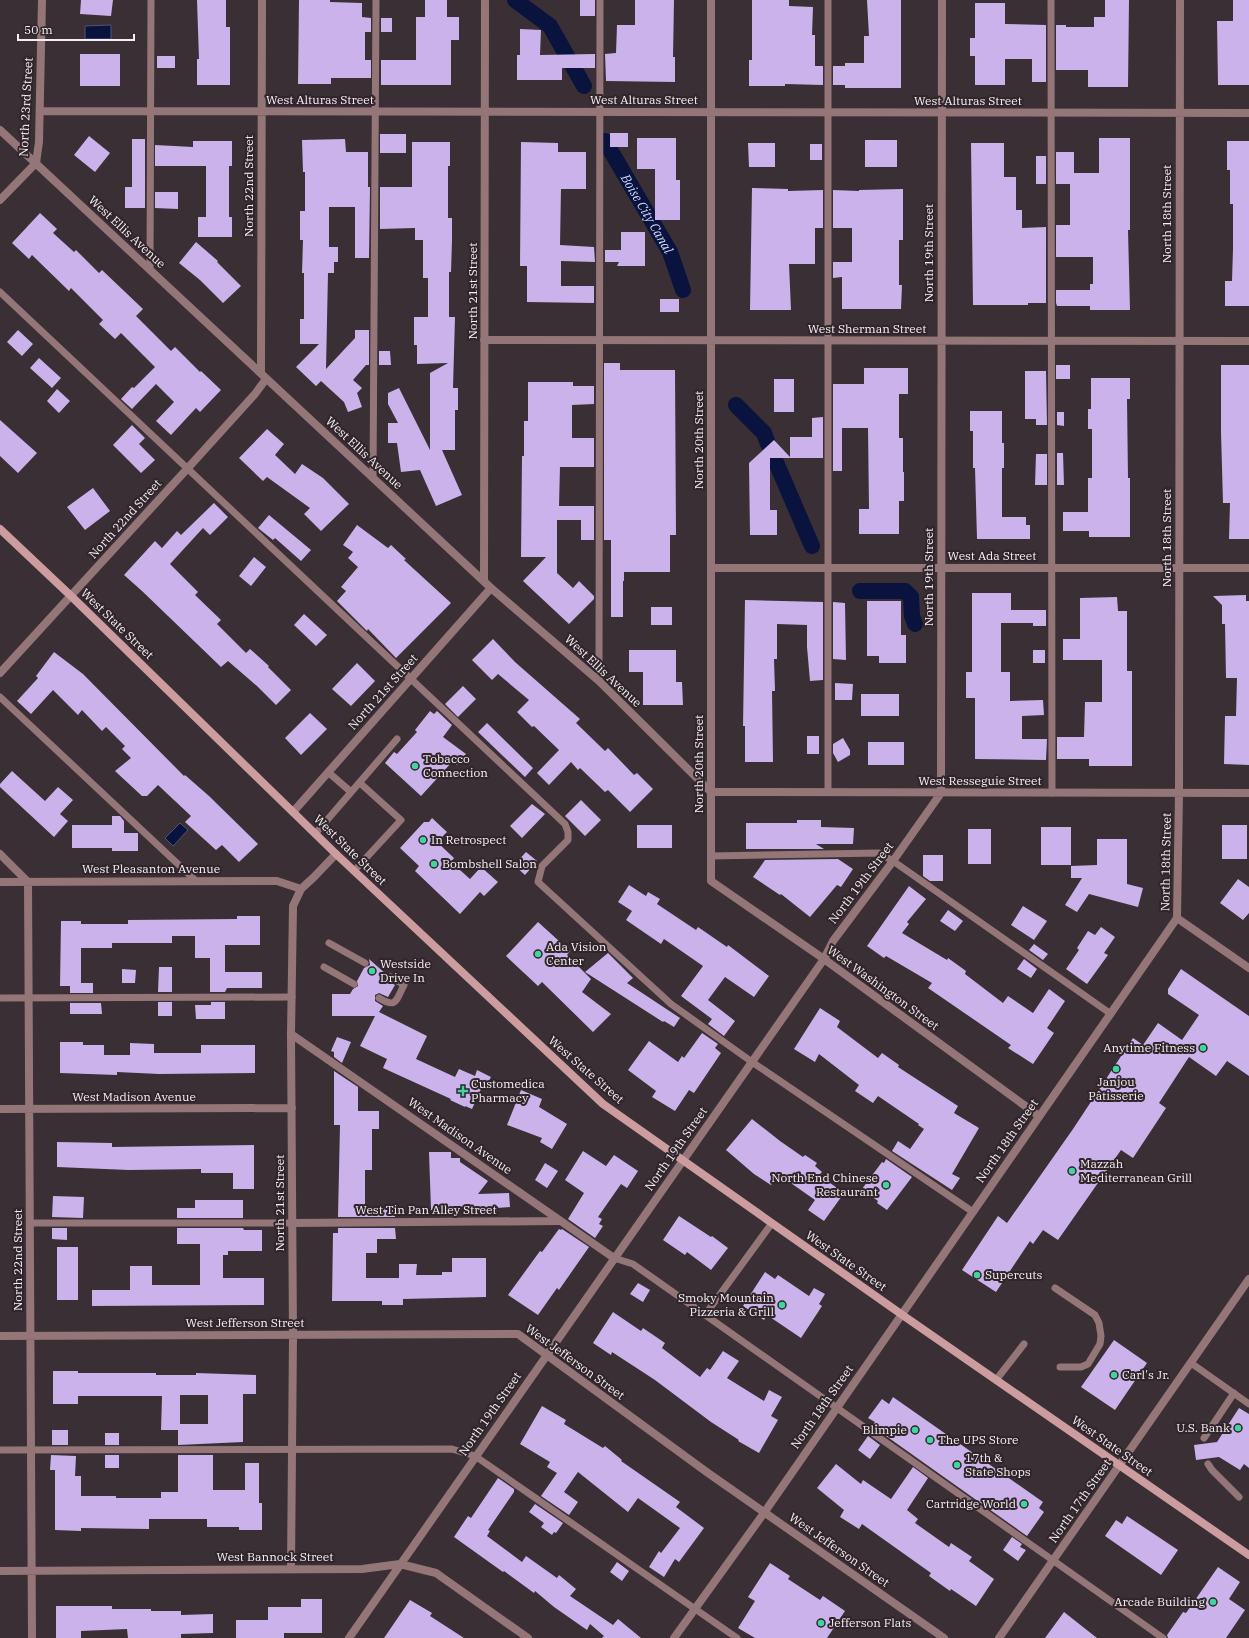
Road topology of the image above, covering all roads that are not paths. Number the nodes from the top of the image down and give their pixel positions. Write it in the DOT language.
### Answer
graph roads {
  1 [pos="42,0"];
  2 [pos="151,0"];
  3 [pos="262,0"];
  4 [pos="376,0"];
  5 [pos="485,0"];
  6 [pos="600,0"];
  7 [pos="711,0"];
  8 [pos="828,0"];
  9 [pos="942,0"];
  10 [pos="1051,0"];
  11 [pos="1180,0"];
  12 [pos="40,111"];
  13 [pos="150,112"];
  14 [pos="261,112"];
  15 [pos="375,112"];
  16 [pos="485,112"];
  17 [pos="600,112"];
  18 [pos="712,112"];
  19 [pos="828,112"];
  20 [pos="941,112"];
  21 [pos="1052,112"];
  22 [pos="1179,113"];
  23 [pos="1249,113"];
  24 [pos="0,130"];
  25 [pos="36,163"];
  26 [pos="0,200"];
  27 [pos="150,269"];
  28 [pos="0,292"];
  29 [pos="484,340"];
  30 [pos="599,340"];
  31 [pos="711,340"];
  32 [pos="828,341"];
  33 [pos="942,341"];
  34 [pos="1053,341"];
  35 [pos="1179,341"];
  36 [pos="1249,341"];
  37 [pos="261,372"];
  38 [pos="266,380"];
  39 [pos="187,469"];
  40 [pos="373,478"];
  41 [pos="0,529"];
  42 [pos="712,568"];
  43 [pos="828,568"];
  44 [pos="941,568"];
  45 [pos="1053,568"];
  46 [pos="1179,568"];
  47 [pos="1249,568"];
  48 [pos="484,581"];
  49 [pos="491,588"];
  50 [pos="72,596"];
  51 [pos="0,672"];
  52 [pos="411,679"];
  53 [pos="599,681"];
  54 [pos="0,697"];
  55 [pos="397,739"];
  56 [pos="328,772"];
  57 [pos="360,783"];
  58 [pos="352,792"];
  59 [pos="712,792"];
  60 [pos="828,792"];
  61 [pos="941,793"];
  62 [pos="1052,793"];
  63 [pos="1179,793"];
  64 [pos="1249,793"];
  65 [pos="293,812"];
  66 [pos="315,834"];
  67 [pos="0,854"];
  68 [pos="336,854"];
  69 [pos="712,856"];
  70 [pos="893,861"];
  71 [pos="354,871"];
  72 [pos="196,881"];
  73 [pos="712,881"];
  74 [pos="0,882"];
  75 [pos="28,882"];
  76 [pos="300,889"];
  77 [pos="1177,918"];
  78 [pos="329,943"];
  79 [pos="824,960"];
  80 [pos="365,963"];
  81 [pos="324,967"];
  82 [pos="1249,968"];
  83 [pos="391,977"];
  84 [pos="354,984"];
  85 [pos="292,997"];
  86 [pos="0,998"];
  87 [pos="29,998"];
  88 [pos="378,998"];
  89 [pos="1111,1014"];
  90 [pos="291,1034"];
  91 [pos="752,1062"];
  92 [pos="292,1108"];
  93 [pos="0,1109"];
  94 [pos="29,1109"];
  95 [pos="1039,1116"];
  96 [pos="683,1160"];
  97 [pos="973,1212"];
  98 [pos="559,1221"];
  99 [pos="30,1223"];
  100 [pos="292,1223"];
  101 [pos="772,1223"];
  102 [pos="614,1258"];
  103 [pos="1249,1279"];
  104 [pos="1055,1288"];
  105 [pos="902,1314"];
  106 [pos="706,1315"];
  107 [pos="293,1335"];
  108 [pos="0,1336"];
  109 [pos="30,1336"];
  110 [pos="1024,1344"];
  111 [pos="547,1354"];
  112 [pos="1191,1362"];
  113 [pos="1060,1367"];
  114 [pos="996,1380"];
  115 [pos="1234,1393"];
  116 [pos="1249,1404"];
  117 [pos="836,1408"];
  118 [pos="1204,1438"];
  119 [pos="0,1450"];
  120 [pos="31,1450"];
  121 [pos="292,1450"];
  122 [pos="476,1456"];
  123 [pos="1208,1464"];
  124 [pos="1119,1466"];
  125 [pos="1239,1497"];
  126 [pos="764,1513"];
  127 [pos="1249,1555"];
  128 [pos="1053,1561"];
  129 [pos="400,1564"];
  130 [pos="291,1569"];
  131 [pos="0,1571"];
  132 [pos="32,1571"];
  133 [pos="695,1609"];
  134 [pos="32,1638"];
  135 [pos="349,1638"];
  136 [pos="528,1638"];
  137 [pos="674,1638"];
  138 [pos="737,1638"];
  139 [pos="944,1638"];
  140 [pos="1000,1638"];
  141 [pos="1163,1638"];
  1 -- 12 [label="street, North 23rd Street"];
  2 -- 13 [label="lane"];
  3 -- 14 [label="street, North 22nd Street"];
  4 -- 15 [label="lane"];
  5 -- 16 [label="street, North 21st Street"];
  6 -- 17 [label="lane"];
  7 -- 18 [label="street, North 20th Street"];
  8 -- 19 [label="lane"];
  9 -- 20 [label="street, North 19th Street"];
  10 -- 21 [label="lane"];
  11 -- 22 [label="street, North 18th Street"];
  12 -- 13 [label="street, West Alturas Street"];
  12 -- 25 [label="street, North 23rd Street"];
  13 -- 14 [label="street, West Alturas Street"];
  13 -- 27 [label="lane"];
  14 -- 15 [label="street, West Alturas Street"];
  14 -- 37 [label="street, North 22nd Street"];
  15 -- 16 [label="street, West Alturas Street"];
  15 -- 40 [label="lane"];
  16 -- 17 [label="street, West Alturas Street"];
  16 -- 29 [label="street, North 21st Street"];
  17 -- 18 [label="street, West Alturas Street"];
  17 -- 30 [label="lane"];
  18 -- 19 [label="street, West Alturas Street"];
  18 -- 31 [label="street, North 20th Street"];
  19 -- 20 [label="street, West Alturas Street"];
  19 -- 32 [label="lane"];
  20 -- 21 [label="street, West Alturas Street"];
  20 -- 33 [label="street, North 19th Street"];
  21 -- 22 [label="street, West Alturas Street"];
  21 -- 34 [label="lane"];
  22 -- 23 [label="street, West Alturas Street"];
  22 -- 35 [label="street, North 18th Street"];
  24 -- 25 [label="street, West Ellis Avenue"];
  25 -- 26 [label="street, North 23rd Street"];
  25 -- 27 [label="street, West Ellis Avenue"];
  27 -- 37 [label="street, West Ellis Avenue"];
  28 -- 39 [label="lane"];
  29 -- 30 [label="street, West Sherman Street"];
  29 -- 48 [label="street, North 21st Street"];
  30 -- 31 [label="street, West Sherman Street"];
  30 -- 53 [label="lane"];
  31 -- 32 [label="street, West Sherman Street"];
  31 -- 42 [label="street, North 20th Street"];
  32 -- 33 [label="street, West Sherman Street"];
  32 -- 43 [label="lane"];
  33 -- 34 [label="street, West Sherman Street"];
  33 -- 44 [label="street, North 19th Street"];
  34 -- 35 [label="street, West Sherman Street"];
  34 -- 45 [label="lane"];
  35 -- 36 [label="street, West Sherman Street"];
  35 -- 46 [label="street, North 18th Street"];
  37 -- 38 [label="street, West Ellis Avenue"];
  38 -- 39 [label="street, North 22nd Street"];
  38 -- 40 [label="street, West Ellis Avenue"];
  39 -- 50 [label="street, North 22nd Street"];
  39 -- 52 [label="lane"];
  40 -- 48 [label="street, West Ellis Avenue"];
  41 -- 50 [label="main road, West State Street"];
  42 -- 43 [label="street, West Ada Street"];
  42 -- 59 [label="street, North 20th Street"];
  43 -- 44 [label="street, West Ada Street"];
  43 -- 60 [label="lane"];
  44 -- 45 [label="street, West Ada Street"];
  44 -- 61 [label="street, North 19th Street"];
  45 -- 46 [label="street, West Ada Street"];
  45 -- 62 [label="lane"];
  46 -- 47 [label="street, West Ada Street"];
  46 -- 63 [label="street, North 18th Street"];
  48 -- 49 [label="street, West Ellis Avenue"];
  49 -- 52 [label="street, North 21st Street"];
  49 -- 53 [label="street, West Ellis Avenue"];
  50 -- 51 [label="street, North 22nd Street"];
  50 -- 65 [label="main road, West State Street"];
  52 -- 56 [label="street, North 21st Street"];
  52 -- 91 [label="lane"];
  53 -- 59 [label="street, West Ellis Avenue"];
  54 -- 72 [label="lane"];
  55 -- 57 [label="lane"];
  56 -- 58 [label="lane"];
  56 -- 65 [label="street, North 21st Street"];
  57 -- 58 [label="lane"];
  57 -- 71 [label="lane"];
  58 -- 66 [label="lane"];
  59 -- 60 [label="street, West Resseguie Street"];
  59 -- 69 [label="street, North 20th Street"];
  60 -- 61 [label="street, West Resseguie Street"];
  61 -- 62 [label="street, West Resseguie Street"];
  61 -- 70 [label="street, North 19th Street"];
  62 -- 63 [label="street, West Resseguie Street"];
  63 -- 64 [label="street, West Resseguie Street"];
  63 -- 77 [label="street, North 18th Street"];
  65 -- 66 [label="main road, West State Street"];
  66 -- 68 [label="main road, West State Street"];
  67 -- 75 [label="street"];
  68 -- 71 [label="main road, West State Street"];
  68 -- 76 [label="street, North 21st Street"];
  69 -- 70 [label="lane"];
  69 -- 73 [label="street, North 20th Street"];
  70 -- 79 [label="street, North 19th Street"];
  70 -- 89 [label="lane"];
  71 -- 96 [label="main road, West State Street"];
  72 -- 75 [label="street, West Pleasanton Avenue"];
  72 -- 76 [label="street, West Pleasanton Avenue"];
  73 -- 79 [label="street, West Washington Street"];
  74 -- 75 [label="street, West Pleasanton Avenue"];
  75 -- 87 [label="street, North 22nd Street"];
  76 -- 85 [label="street, North 21st Street"];
  77 -- 82 [label="street"];
  77 -- 89 [label="street, North 18th Street"];
  78 -- 80 [label="lane"];
  79 -- 91 [label="street, North 19th Street"];
  79 -- 95 [label="street, West Washington Street"];
  81 -- 84 [label="lane"];
  83 -- 88 [label="lane"];
  85 -- 87 [label="lane"];
  85 -- 90 [label="street, North 21st Street"];
  86 -- 87 [label="lane"];
  87 -- 94 [label="street, North 22nd Street"];
  89 -- 95 [label="street, North 18th Street"];
  90 -- 92 [label="street, North 21st Street"];
  90 -- 98 [label="street, West Madison Avenue"];
  91 -- 96 [label="street, North 19th Street"];
  91 -- 97 [label="lane"];
  92 -- 94 [label="street, West Madison Avenue"];
  92 -- 100 [label="street, North 21st Street"];
  93 -- 94 [label="street, West Madison Avenue"];
  94 -- 99 [label="street, North 22nd Street"];
  95 -- 97 [label="street, North 18th Street"];
  96 -- 101 [label="main road, West State Street"];
  96 -- 102 [label="street, North 19th Street"];
  97 -- 105 [label="street, North 18th Street"];
  98 -- 100 [label="street, West Tin Pan Alley Street"];
  98 -- 102 [label="street, West Madison Avenue"];
  99 -- 100 [label="lane"];
  99 -- 109 [label="street, North 22nd Street"];
  100 -- 107 [label="street, North 21st Street"];
  101 -- 105 [label="main road, West State Street"];
  101 -- 106 [label="lane"];
  102 -- 106 [label="lane"];
  102 -- 111 [label="street, North 19th Street"];
  103 -- 112 [label="street, North 17th Street"];
  104 -- 113 [label="lane"];
  105 -- 114 [label="main road, West State Street"];
  105 -- 117 [label="street, North 18th Street"];
  106 -- 117 [label="lane"];
  107 -- 109 [label="street, West Jefferson Street"];
  107 -- 111 [label="street, West Jefferson Street"];
  107 -- 121 [label="street, North 21st Street"];
  108 -- 109 [label="street, West Jefferson Street"];
  109 -- 120 [label="street, North 22nd Street"];
  110 -- 114 [label="lane"];
  111 -- 122 [label="street, North 19th Street"];
  111 -- 126 [label="street, West Jefferson Street"];
  112 -- 115 [label="lane"];
  112 -- 124 [label="street, North 17th Street"];
  114 -- 124 [label="main road, West State Street"];
  115 -- 116 [label="lane"];
  115 -- 118 [label="lane"];
  117 -- 126 [label="street, North 18th Street"];
  117 -- 128 [label="lane"];
  119 -- 120 [label="lane"];
  120 -- 121 [label="lane"];
  120 -- 132 [label="street, North 22nd Street"];
  121 -- 122 [label="lane"];
  121 -- 130 [label="street, North 21st Street"];
  122 -- 129 [label="street, North 19th Street"];
  122 -- 133 [label="lane"];
  123 -- 125 [label="lane"];
  124 -- 127 [label="main road, West State Street"];
  124 -- 128 [label="street, North 17th Street"];
  126 -- 133 [label="street, North 18th Street"];
  126 -- 139 [label="street, West Jefferson Street"];
  128 -- 140 [label="street, North 17th Street"];
  128 -- 141 [label="lane"];
  129 -- 130 [label="street, West Bannock Street"];
  129 -- 135 [label="street, North 19th Street"];
  129 -- 136 [label="street, West Bannock Street"];
  130 -- 132 [label="street, West Bannock Street"];
  131 -- 132 [label="street, West Bannock Street"];
  132 -- 134 [label="street, North 22nd Street"];
  133 -- 137 [label="street, North 18th Street"];
  133 -- 138 [label="lane"];
}
